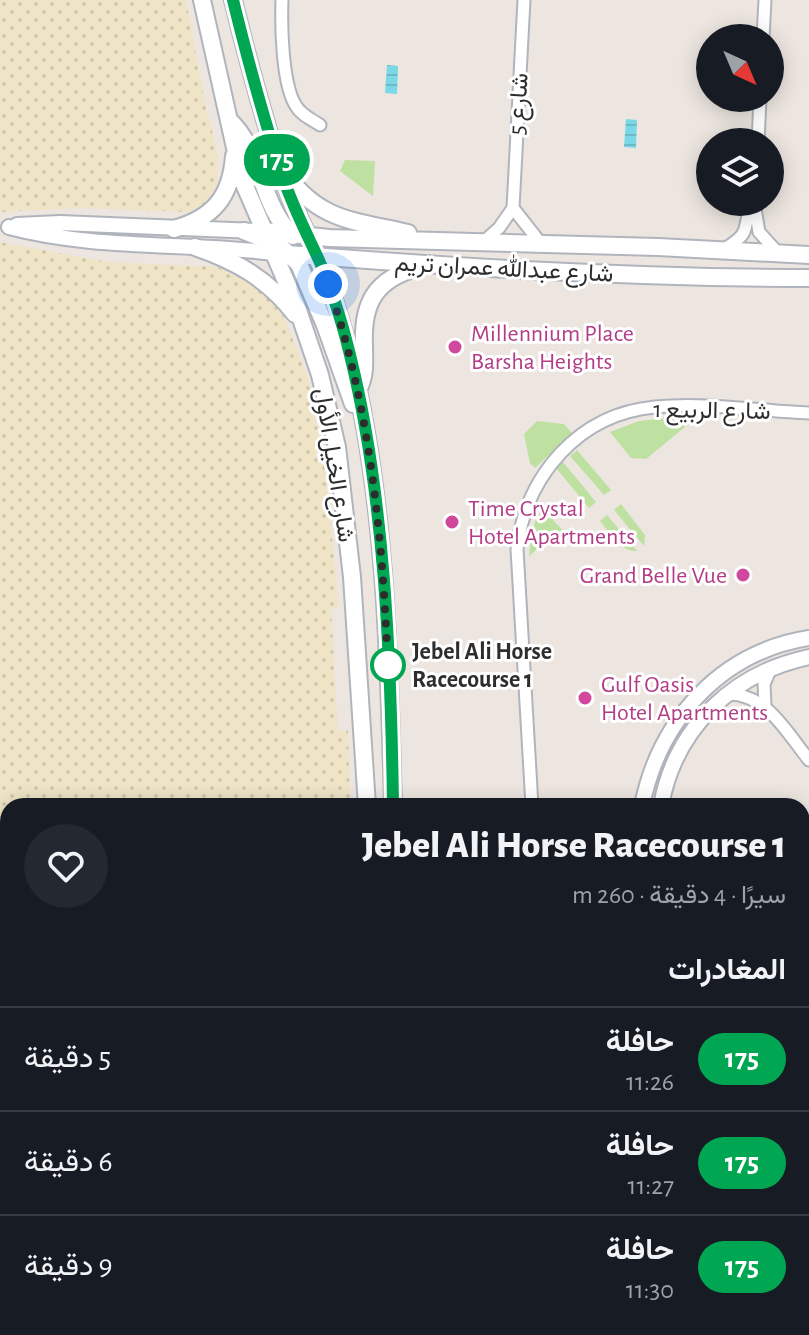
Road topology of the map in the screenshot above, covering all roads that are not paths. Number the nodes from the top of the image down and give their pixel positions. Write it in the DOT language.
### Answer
graph roads {
  1 [pos="202,0"];
  2 [pos="233,0"];
  3 [pos="282,0"];
  4 [pos="524,0"];
  5 [pos="765,0"];
  6 [pos="764,24"];
  7 [pos="229,120"];
  8 [pos="320,125"];
  9 [pos="235,151"];
  10 [pos="279,165"];
  11 [pos="270,202"];
  12 [pos="293,205"];
  13 [pos="513,208"];
  14 [pos="750,216"];
  15 [pos="756,216"];
  16 [pos="4,227"];
  17 [pos="174,229"];
  18 [pos="244,231"];
  19 [pos="290,234"];
  20 [pos="432,242"];
  21 [pos="274,244"];
  22 [pos="481,244"];
  23 [pos="542,245"];
  24 [pos="195,247"];
  25 [pos="313,248"];
  26 [pos="722,251"];
  27 [pos="779,253"];
  28 [pos="809,255"];
  29 [pos="428,265"];
  30 [pos="809,278"];
  31 [pos="304,327"];
  32 [pos="358,391"];
  33 [pos="809,413"];
  34 [pos="362,415"];
  35 [pos="809,638"];
  36 [pos="809,657"];
  37 [pos="771,667"];
  38 [pos="726,694"];
  39 [pos="765,705"];
  40 [pos="809,760"];
  41 [pos="366,798"];
  42 [pos="393,798"];
  43 [pos="532,798"];
  44 [pos="644,798"];
  45 [pos="663,798"];
  1 -- 7 [label="main road, شارع الخيل الأول"];
  2 -- 10 [label="main road, شارع الخيل الأول"];
  3 -- 8 [label="street"];
  4 -- 13 [label="street, شارع 5"];
  5 -- 6 [label="street"];
  7 -- 9 [label="main road, شارع الخيل الأول"];
  7 -- 11 [label="main road"];
  9 -- 17 [label="main road"];
  9 -- 21 [label="main road, شارع الخيل الأول"];
  10 -- 12 [label="main road, شارع الخيل الأول"];
  10 -- 20 [label="main road"];
  11 -- 12 [label="main road"];
  11 -- 19 [label="main road"];
  12 -- 25 [label="main road, شارع الخيل الأول"];
  13 -- 22 [label="street"];
  13 -- 23 [label="street"];
  14 -- 26 [label="street"];
  15 -- 27 [label="street"];
  16 -- 17 [label="street, شارع عبدالله عمران تريم"];
  16 -- 24 [label="street, شارع عبدالله عمران تريم"];
  17 -- 18 [label="street, شارع عبدالله عمران تريم"];
  18 -- 21 [label="main road"];
  19 -- 21 [label="main road, شارع عبدالله عمران تريم"];
  19 -- 25 [label="main road, شارع عبدالله عمران تريم"];
  20 -- 22 [label="main road, شارع عبدالله عمران تريم"];
  20 -- 25 [label="main road, شارع عبدالله عمران تريم"];
  21 -- 24 [label="street, شارع عبدالله عمران تريم"];
  21 -- 25 [label="main road, شارع عبدالله عمران تريم"];
  21 -- 31 [label="main road, شارع الخيل الأول"];
  21 -- 34 [label="main road"];
  22 -- 23 [label="main road, شارع عبدالله عمران تريم"];
  23 -- 26 [label="main road, شارع عبدالله عمران تريم"];
  24 -- 31 [label="main road"];
  25 -- 29 [label="main road, شارع عبدالله عمران تريم"];
  25 -- 32 [label="main road, شارع الخيل الأول"];
  26 -- 27 [label="main road, شارع عبدالله عمران تريم"];
  27 -- 28 [label="main road, شارع عبدالله عمران تريم"];
  29 -- 30 [label="main road, شارع عبدالله عمران تريم"];
  29 -- 32 [label="main road"];
  31 -- 41 [label="main road, شارع الخيل الأول"];
  32 -- 34 [label="main road, شارع الخيل الأول"];
  33 -- 43 [label="street, شارع الربيع 1"];
  34 -- 42 [label="main road, شارع الخيل الأول"];
  35 -- 44 [label="street"];
  36 -- 37 [label="street"];
  37 -- 38 [label="street"];
  37 -- 39 [label="street"];
  38 -- 39 [label="street"];
  38 -- 45 [label="street"];
  39 -- 40 [label="street"];
}
